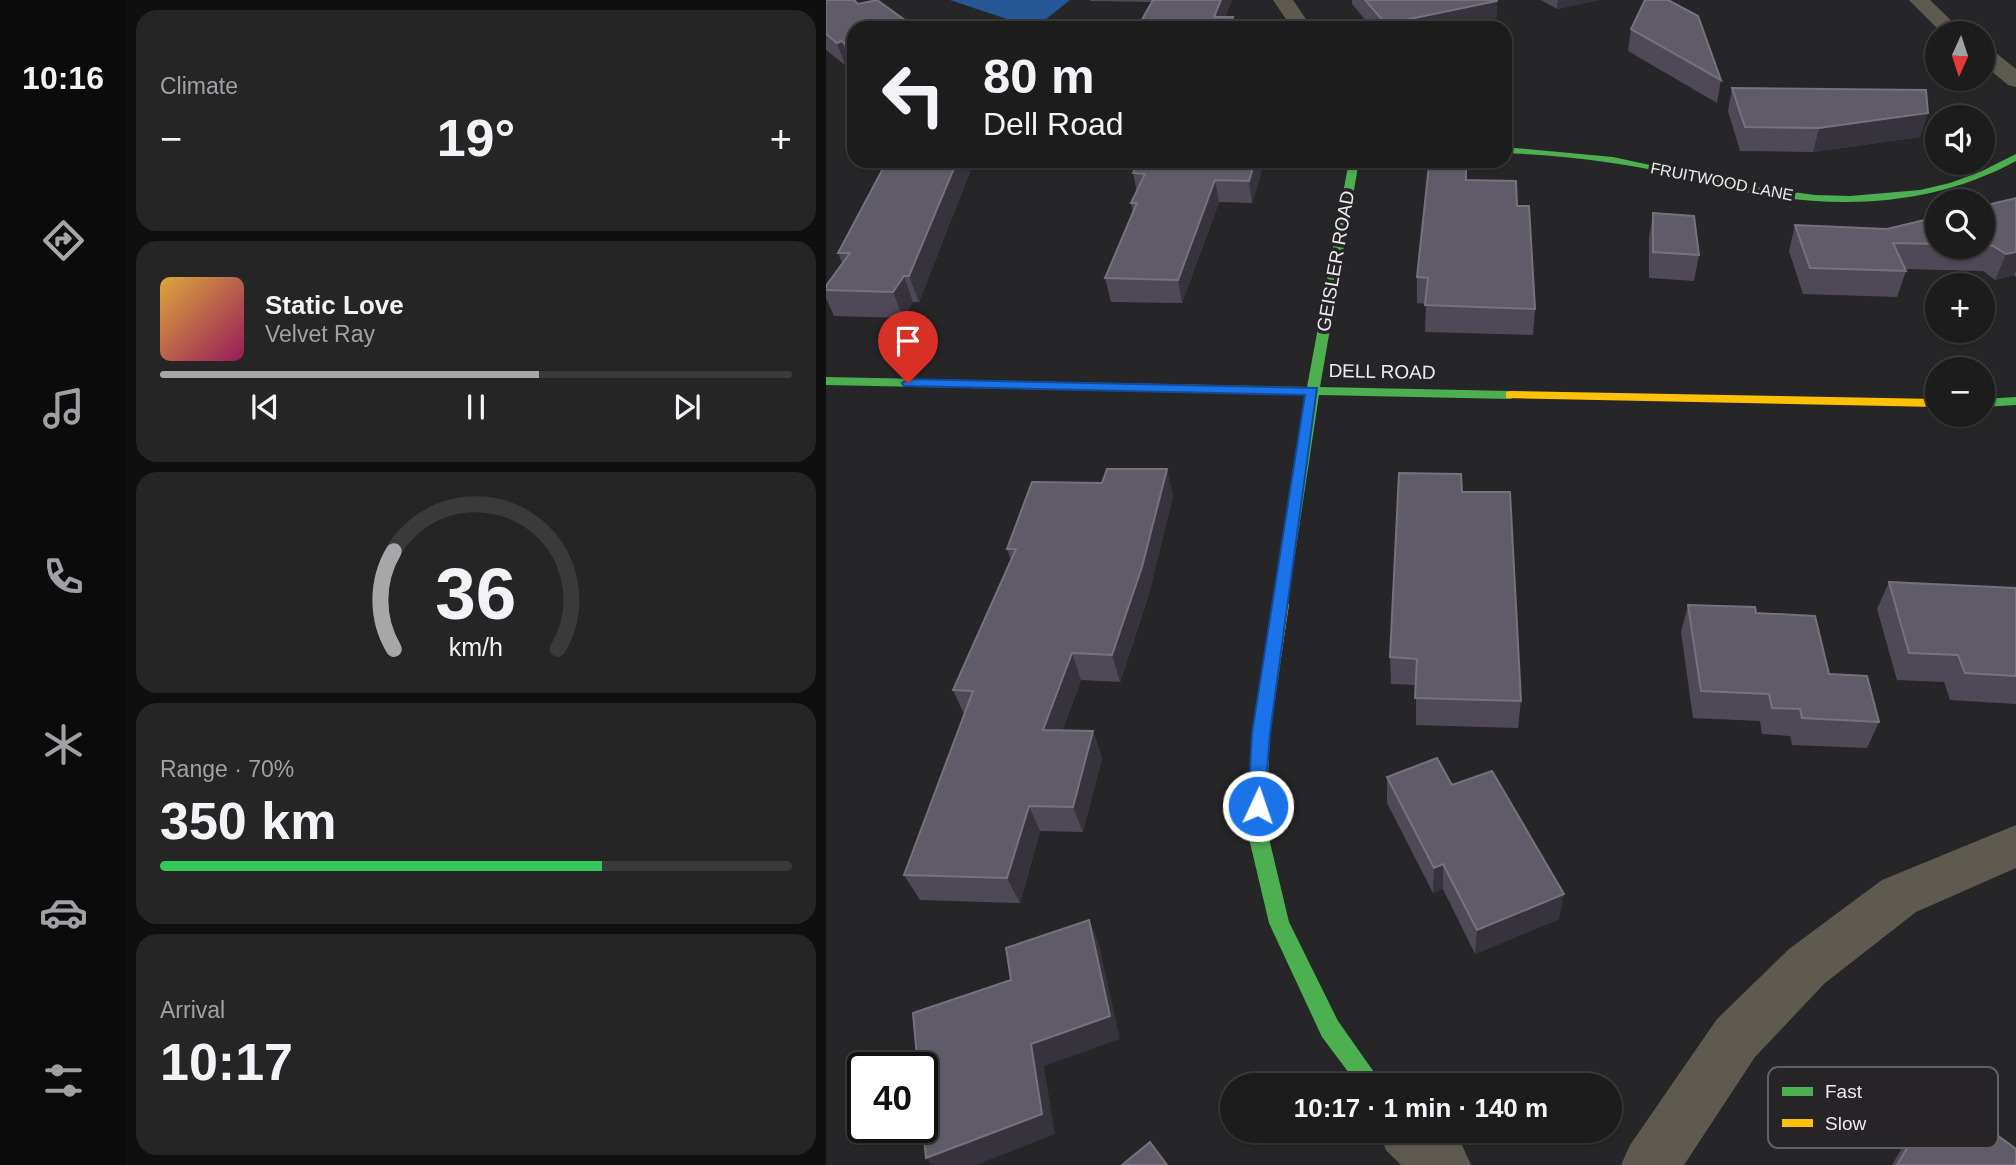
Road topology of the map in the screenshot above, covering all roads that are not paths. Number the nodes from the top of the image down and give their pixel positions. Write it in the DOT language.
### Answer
graph roads {
  1 [pos="1283,0"];
  2 [pos="1919,0"];
  3 [pos="1297,21"];
  4 [pos="1941,21"];
  5 [pos="1995,63"];
  6 [pos="2016,80"];
  7 [pos="1512,151"];
  8 [pos="2016,157"];
  9 [pos="1353,168"];
  10 [pos="826,382"];
  11 [pos="1313,391"];
  12 [pos="2016,401"];
  13 [pos="1995,402"];
  14 [pos="1925,403"];
  15 [pos="2016,846"];
  16 [pos="1363,1073"];
  17 [pos="1419,1143"];
  18 [pos="1442,1165"];
  19 [pos="1650,1165"];
  1 -- 3 [label="street"];
  2 -- 4 [label="street"];
  5 -- 6 [label="street"];
  7 -- 8 [label="street, FRUITWOOD LANE"];
  9 -- 11 [label="street, GEISLER ROAD"];
  10 -- 11 [label="street, DELL ROAD"];
  11 -- 14 [label="street, DELL ROAD"];
  11 -- 16 [label="street, GEISLER ROAD"];
  12 -- 13 [label="street"];
  15 -- 19 [label="street"];
  17 -- 18 [label="street"];
}
